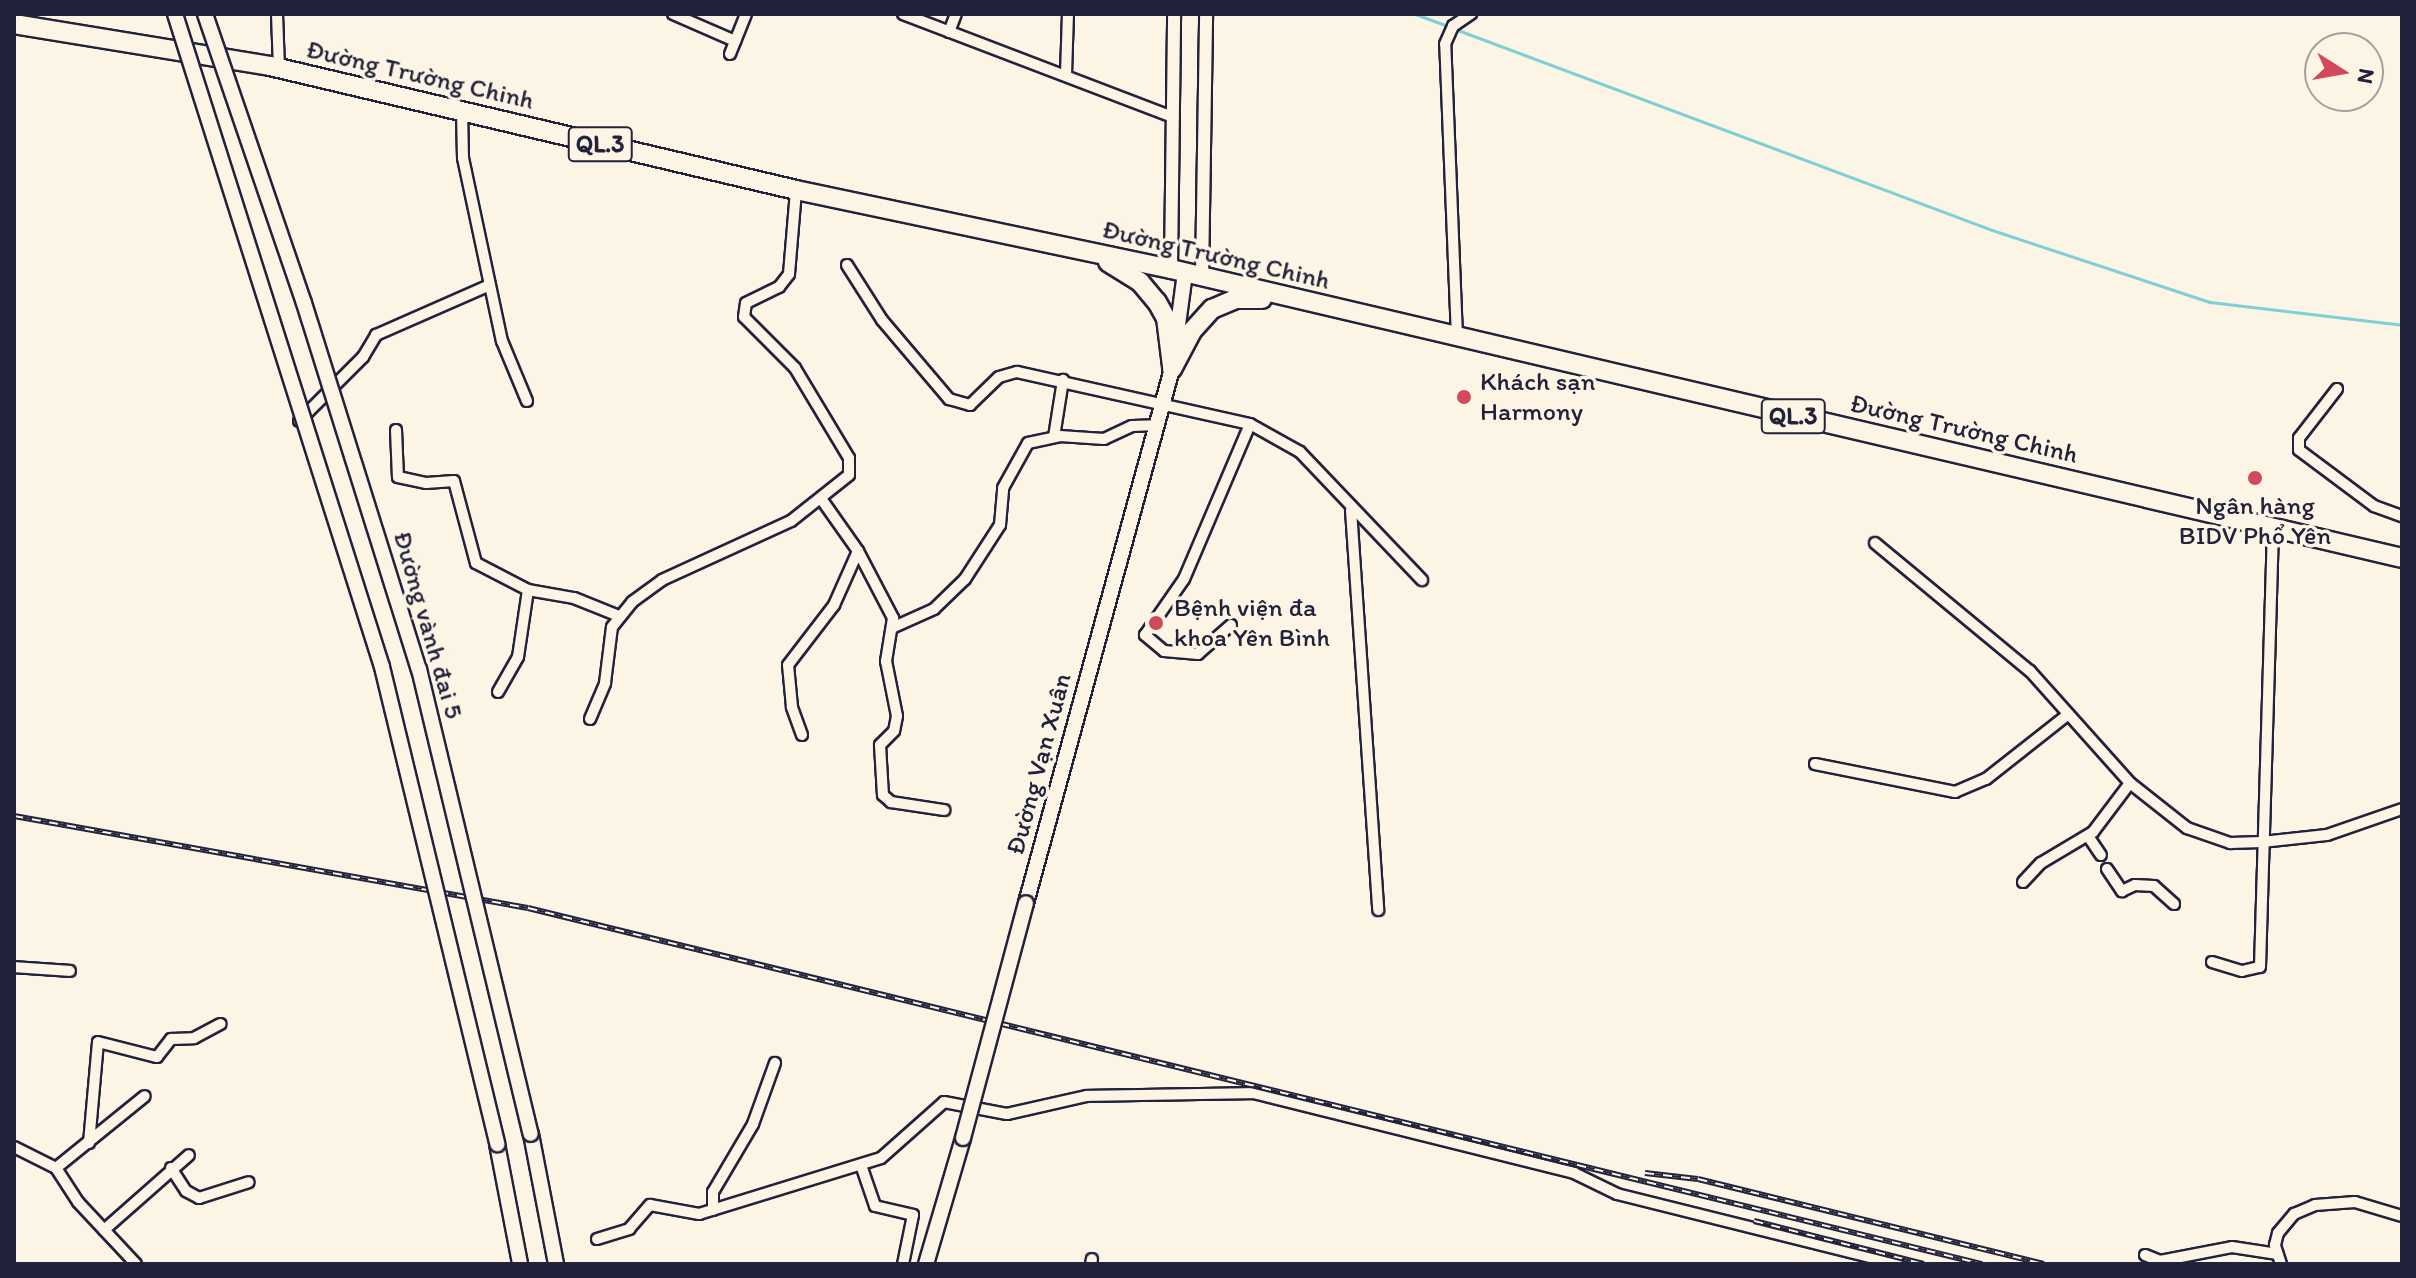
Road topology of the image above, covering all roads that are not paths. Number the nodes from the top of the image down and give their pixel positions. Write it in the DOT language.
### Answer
graph roads {
  1 [pos="175,14"];
  2 [pos="205,14"];
  3 [pos="278,14"];
  4 [pos="673,14"];
  5 [pos="746,14"];
  6 [pos="903,14"];
  7 [pos="956,14"];
  8 [pos="1068,14"];
  9 [pos="1174,14"];
  10 [pos="1206,14"];
  11 [pos="1471,14"];
  12 [pos="14,24"];
  13 [pos="949,32"];
  14 [pos="735,41"];
  15 [pos="730,54"];
  16 [pos="279,69"];
  17 [pos="1066,74"];
  18 [pos="462,111"];
  19 [pos="1173,117"];
  20 [pos="796,190"];
  21 [pos="1092,253"];
  22 [pos="847,265"];
  23 [pos="1186,273"];
  24 [pos="490,285"];
  25 [pos="1305,303"];
  26 [pos="1457,337"];
  27 [pos="1172,369"];
  28 [pos="1063,380"];
  29 [pos="2337,389"];
  30 [pos="527,401"];
  31 [pos="1163,402"];
  32 [pos="298,423"];
  33 [pos="1250,424"];
  34 [pos="1157,425"];
  35 [pos="396,430"];
  36 [pos="1054,437"];
  37 [pos="822,500"];
  38 [pos="1351,510"];
  39 [pos="2402,516"];
  40 [pos="2273,528"];
  41 [pos="1875,543"];
  42 [pos="858,551"];
  43 [pos="2402,558"];
  44 [pos="1422,580"];
  45 [pos="528,590"];
  46 [pos="619,616"];
  47 [pos="1231,625"];
  48 [pos="894,627"];
  49 [pos="498,692"];
  50 [pos="2066,716"];
  51 [pos="590,719"];
  52 [pos="802,735"];
  53 [pos="1815,764"];
  54 [pos="2130,783"];
  55 [pos="2402,809"];
  56 [pos="944,810"];
  57 [pos="2088,836"];
  58 [pos="2262,842"];
  59 [pos="2101,855"];
  60 [pos="2107,869"];
  61 [pos="2023,882"];
  62 [pos="2174,904"];
  63 [pos="1378,910"];
  64 [pos="2212,962"];
  65 [pos="14,967"];
  66 [pos="70,971"];
  67 [pos="220,1024"];
  68 [pos="775,1063"];
  69 [pos="145,1096"];
  70 [pos="89,1143"];
  71 [pos="14,1147"];
  72 [pos="189,1155"];
  73 [pos="861,1165"];
  74 [pos="56,1168"];
  75 [pos="171,1168"];
  76 [pos="249,1182"];
  77 [pos="713,1210"];
  78 [pos="2402,1216"];
  79 [pos="104,1230"];
  80 [pos="597,1239"];
  81 [pos="2145,1255"];
  82 [pos="2279,1259"];
  83 [pos="136,1264"];
  84 [pos="520,1264"];
  85 [pos="556,1264"];
  86 [pos="903,1264"];
  87 [pos="926,1264"];
  88 [pos="1897,1264"];
  1 -- 84 [label="main road, bridge"];
  2 -- 85 [label="main road, Đường vành đai 5, bridge"];
  3 -- 16 [label="street"];
  4 -- 14 [label="street"];
  5 -- 14 [label="street"];
  6 -- 13 [label="street"];
  7 -- 13 [label="street"];
  8 -- 17 [label="street"];
  9 -- 19 [label="street, Đường Vạn Xuân"];
  10 -- 23 [label="street, Đường Vạn Xuân"];
  11 -- 26 [label="street"];
  12 -- 16 [label="highway, Đường Trường Chinh / QL.3"];
  13 -- 17 [label="street"];
  14 -- 15 [label="street"];
  16 -- 18 [label="highway, Đường Trường Chinh / QL.3"];
  17 -- 19 [label="street"];
  18 -- 20 [label="highway, Đường Trường Chinh / QL.3"];
  18 -- 24 [label="street"];
  19 -- 23 [label="street, Đường Vạn Xuân"];
  20 -- 21 [label="highway, Đường Trường Chinh / QL.3"];
  20 -- 37 [label="street"];
  21 -- 23 [label="highway, Đường Trường Chinh / QL.3"];
  21 -- 27 [label="highway"];
  22 -- 28 [label="street"];
  23 -- 25 [label="highway, Đường Trường Chinh / QL.3"];
  23 -- 27 [label="main road, Đường Vạn Xuân"];
  24 -- 30 [label="street"];
  24 -- 32 [label="street"];
  25 -- 26 [label="highway, Đường Trường Chinh / QL.3"];
  25 -- 27 [label="highway"];
  26 -- 40 [label="highway, Đường Trường Chinh / QL.3"];
  27 -- 31 [label="main road, Đường Vạn Xuân"];
  28 -- 31 [label="street"];
  28 -- 36 [label="street"];
  29 -- 39 [label="street"];
  31 -- 33 [label="street"];
  31 -- 34 [label="main road, Đường Vạn Xuân"];
  33 -- 38 [label="street"];
  33 -- 47 [label="street"];
  34 -- 36 [label="street"];
  34 -- 87 [label="main road, Đường Vạn Xuân, bridge"];
  35 -- 45 [label="street"];
  36 -- 48 [label="street"];
  37 -- 42 [label="street"];
  37 -- 46 [label="street"];
  38 -- 44 [label="street"];
  38 -- 63 [label="street"];
  40 -- 43 [label="highway, Đường Trường Chinh / QL.3"];
  40 -- 58 [label="street"];
  41 -- 50 [label="street"];
  42 -- 48 [label="street"];
  42 -- 52 [label="street"];
  45 -- 46 [label="street"];
  45 -- 49 [label="street"];
  46 -- 51 [label="street"];
  48 -- 56 [label="street"];
  50 -- 53 [label="street"];
  50 -- 54 [label="street"];
  54 -- 57 [label="street"];
  54 -- 58 [label="street"];
  55 -- 58 [label="street"];
  57 -- 59 [label="street"];
  57 -- 61 [label="street"];
  58 -- 64 [label="street"];
  60 -- 62 [label="street"];
  65 -- 66 [label="street"];
  67 -- 70 [label="street"];
  68 -- 77 [label="street"];
  69 -- 70 [label="street"];
  70 -- 74 [label="street"];
  71 -- 74 [label="street"];
  72 -- 75 [label="street"];
  73 -- 77 [label="street"];
  73 -- 86 [label="street"];
  73 -- 88 [label="street"];
  74 -- 79 [label="street"];
  75 -- 76 [label="street"];
  75 -- 79 [label="street"];
  77 -- 80 [label="street"];
  78 -- 82 [label="street"];
  79 -- 83 [label="street"];
  81 -- 82 [label="street"];
}
